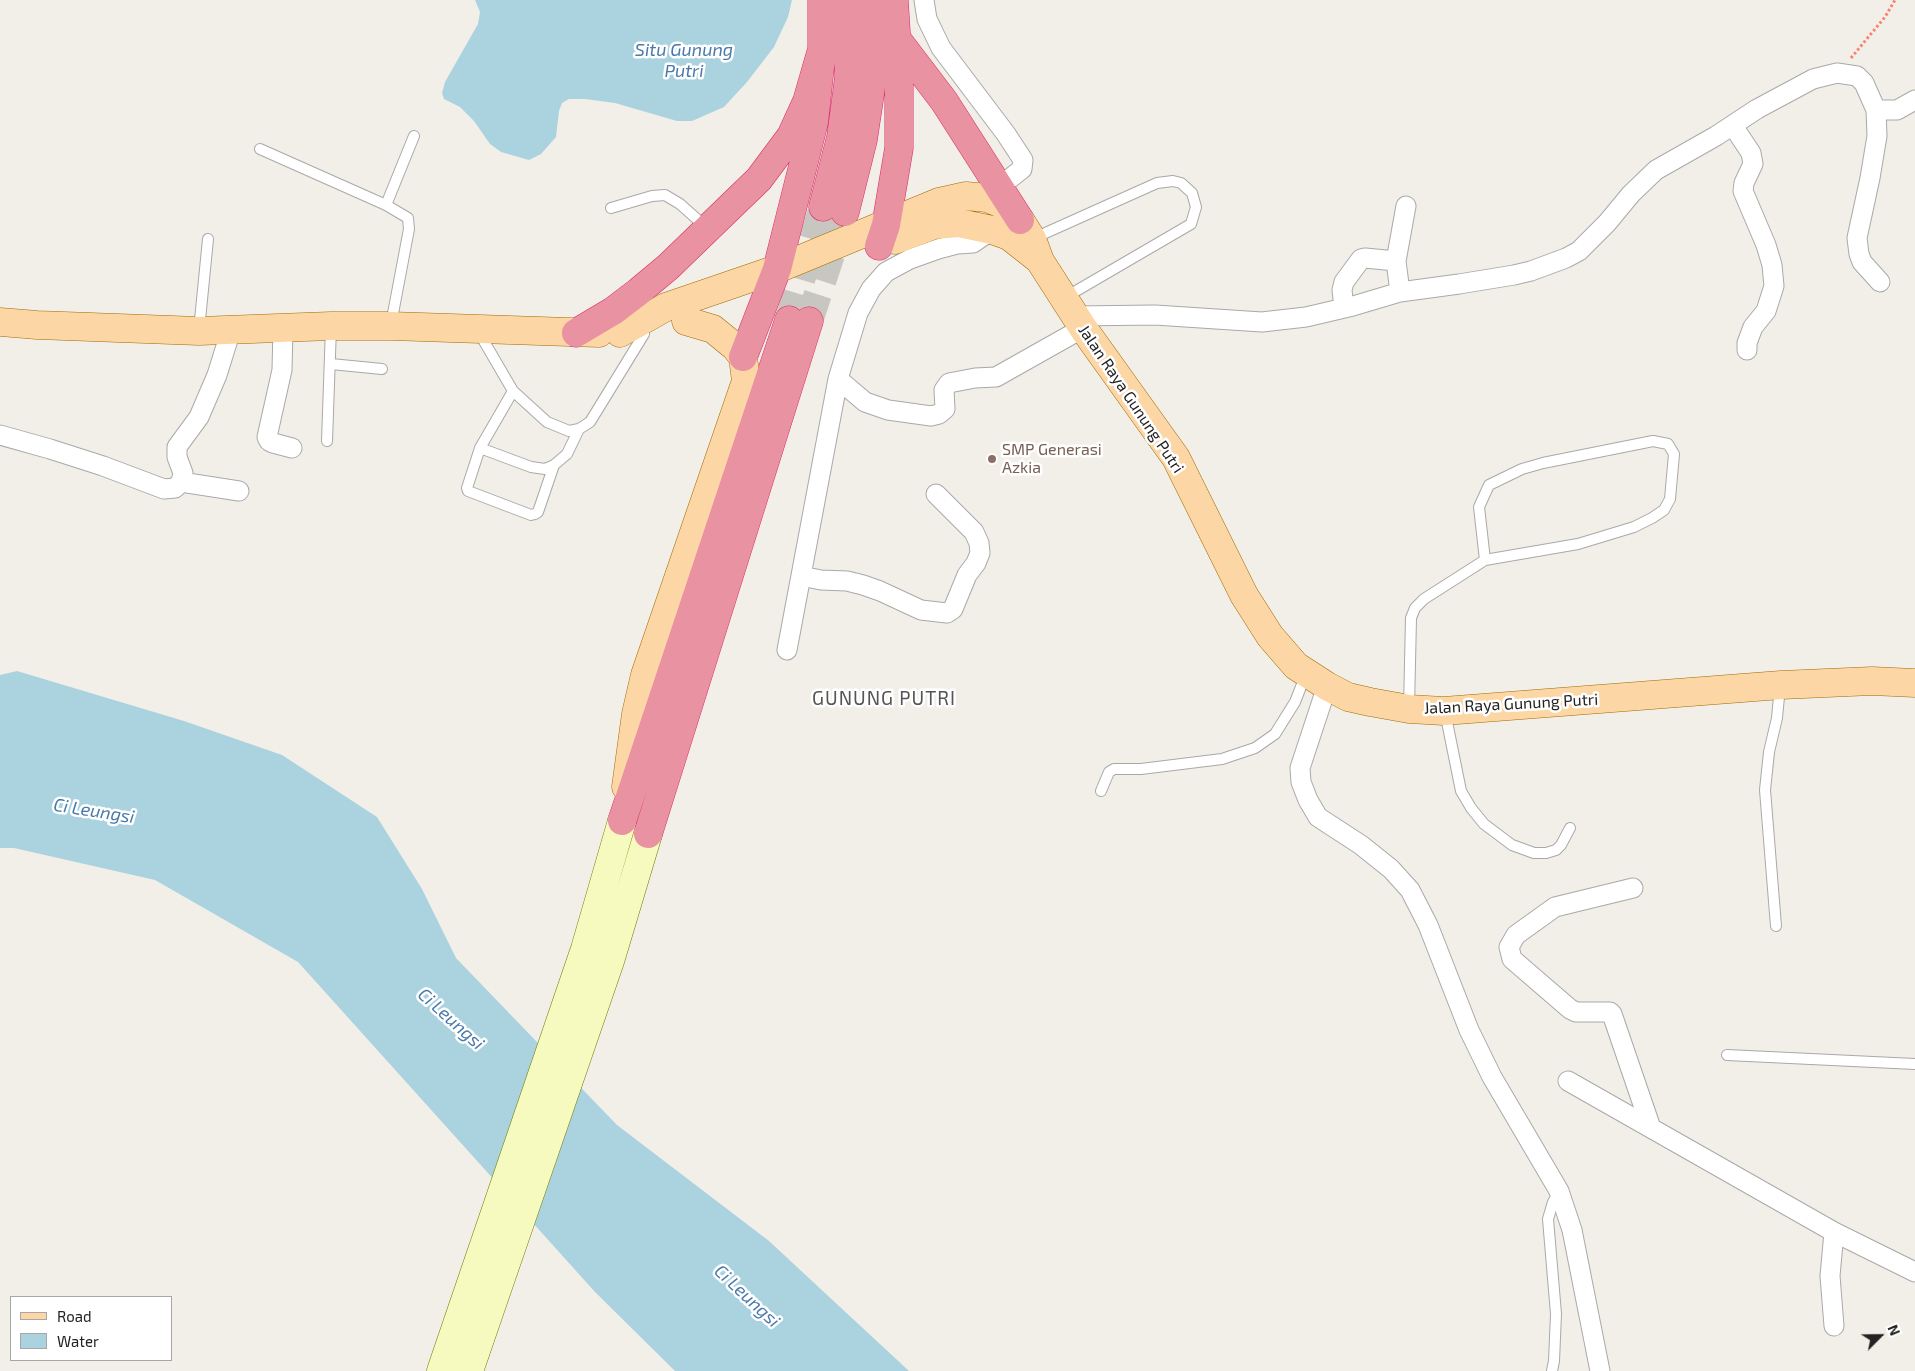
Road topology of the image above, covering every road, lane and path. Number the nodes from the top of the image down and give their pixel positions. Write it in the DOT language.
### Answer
graph roads {
  1 [pos="822,0"];
  2 [pos="846,0"];
  3 [pos="872,0"];
  4 [pos="894,0"];
  5 [pos="924,0"];
  6 [pos="1895,0"];
  7 [pos="896,38"];
  8 [pos="822,50"];
  9 [pos="1837,73"];
  10 [pos="1915,100"];
  11 [pos="1876,110"];
  12 [pos="1733,126"];
  13 [pos="414,136"];
  14 [pos="260,149"];
  15 [pos="999,187"];
  16 [pos="386,205"];
  17 [pos="1406,206"];
  18 [pos="612,208"];
  19 [pos="708,228"];
  20 [pos="992,230"];
  21 [pos="883,235"];
  22 [pos="208,239"];
  23 [pos="1031,240"];
  24 [pos="1396,261"];
  25 [pos="773,280"];
  26 [pos="1880,282"];
  27 [pos="1400,292"];
  28 [pos="1344,308"];
  29 [pos="1074,314"];
  30 [pos="686,321"];
  31 [pos="0,322"];
  32 [pos="331,326"];
  33 [pos="391,326"];
  34 [pos="476,328"];
  35 [pos="283,329"];
  36 [pos="231,330"];
  37 [pos="199,331"];
  38 [pos="576,332"];
  39 [pos="632,333"];
  40 [pos="1747,350"];
  41 [pos="743,357"];
  42 [pos="331,364"];
  43 [pos="382,369"];
  44 [pos="838,379"];
  45 [pos="513,390"];
  46 [pos="579,429"];
  47 [pos="0,435"];
  48 [pos="327,441"];
  49 [pos="292,448"];
  50 [pos="480,448"];
  51 [pos="554,465"];
  52 [pos="181,482"];
  53 [pos="239,491"];
  54 [pos="936,494"];
  55 [pos="1485,560"];
  56 [pos="801,576"];
  57 [pos="787,650"];
  58 [pos="1316,679"];
  59 [pos="1915,683"];
  60 [pos="1781,684"];
  61 [pos="1409,709"];
  62 [pos="1444,710"];
  63 [pos="1101,791"];
  64 [pos="622,821"];
  65 [pos="1570,828"];
  66 [pos="648,834"];
  67 [pos="1633,888"];
  68 [pos="1776,926"];
  69 [pos="1727,1055"];
  70 [pos="1915,1064"];
  71 [pos="1568,1081"];
  72 [pos="1651,1128"];
  73 [pos="1560,1191"];
  74 [pos="1834,1232"];
  75 [pos="1915,1272"];
  76 [pos="1834,1326"];
  77 [pos="441,1371"];
  78 [pos="469,1371"];
  79 [pos="1552,1371"];
  80 [pos="1600,1371"];
  1 -- 8 [label="highway"];
  2 -- 3 [label="highway"];
  4 -- 7 [label="highway"];
  5 -- 15 [label="street"];
  6 -- 9 [label="path"];
  7 -- 15 [label="highway"];
  7 -- 21 [label="highway"];
  8 -- 19 [label="highway"];
  8 -- 25 [label="highway"];
  9 -- 11 [label="street"];
  9 -- 12 [label="street"];
  10 -- 11 [label="street"];
  11 -- 26 [label="street"];
  12 -- 27 [label="street"];
  12 -- 40 [label="street"];
  13 -- 16 [label="lane"];
  14 -- 16 [label="lane"];
  15 -- 23 [label="highway"];
  16 -- 33 [label="lane"];
  17 -- 24 [label="street"];
  18 -- 19 [label="lane"];
  19 -- 38 [label="highway"];
  20 -- 21 [label="main road"];
  20 -- 23 [label="main road"];
  20 -- 44 [label="street"];
  21 -- 23 [label="main road"];
  21 -- 25 [label="main road"];
  22 -- 37 [label="lane"];
  23 -- 29 [label="main road, Jalan Raya Gunung Putri"];
  23 -- 29 [label="lane"];
  24 -- 27 [label="street"];
  24 -- 28 [label="street"];
  25 -- 30 [label="main road"];
  25 -- 39 [label="main road"];
  25 -- 41 [label="highway"];
  27 -- 28 [label="street"];
  28 -- 29 [label="street"];
  29 -- 44 [label="street"];
  29 -- 58 [label="main road, Jalan Raya Gunung Putri"];
  30 -- 39 [label="main road"];
  30 -- 41 [label="main road"];
  31 -- 37 [label="main road"];
  32 -- 33 [label="main road"];
  32 -- 35 [label="main road"];
  32 -- 42 [label="lane"];
  33 -- 34 [label="main road"];
  34 -- 38 [label="main road"];
  34 -- 45 [label="lane"];
  35 -- 36 [label="main road"];
  35 -- 49 [label="street"];
  36 -- 37 [label="main road"];
  36 -- 52 [label="street"];
  38 -- 39 [label="main road"];
  39 -- 46 [label="lane"];
  41 -- 64 [label="main road"];
  42 -- 43 [label="lane"];
  42 -- 48 [label="lane"];
  44 -- 56 [label="street"];
  45 -- 46 [label="lane"];
  45 -- 50 [label="lane"];
  46 -- 51 [label="lane"];
  47 -- 52 [label="street"];
  50 -- 51 [label="lane"];
  50 -- 51 [label="lane"];
  52 -- 53 [label="street"];
  54 -- 56 [label="street"];
  55 -- 55 [label="lane"];
  55 -- 61 [label="lane"];
  56 -- 57 [label="street"];
  58 -- 61 [label="main road, Jalan Raya Gunung Putri"];
  58 -- 63 [label="lane"];
  58 -- 73 [label="street"];
  59 -- 60 [label="main road, Jalan Raya Gunung Putri"];
  60 -- 62 [label="main road, Jalan Raya Gunung Putri"];
  60 -- 68 [label="lane"];
  61 -- 62 [label="main road, Jalan Raya Gunung Putri"];
  62 -- 65 [label="lane"];
  64 -- 66 [label="highway"];
  64 -- 77 [label="street"];
  66 -- 78 [label="street"];
  67 -- 72 [label="street"];
  69 -- 70 [label="lane"];
  71 -- 72 [label="street"];
  72 -- 74 [label="street"];
  73 -- 79 [label="lane"];
  73 -- 80 [label="street"];
  74 -- 75 [label="street"];
  74 -- 76 [label="street"];
}
